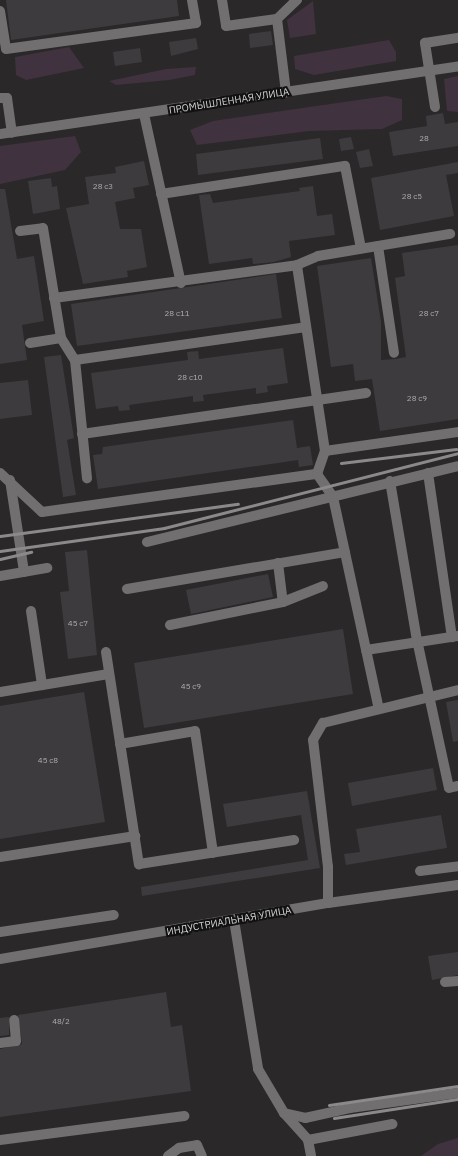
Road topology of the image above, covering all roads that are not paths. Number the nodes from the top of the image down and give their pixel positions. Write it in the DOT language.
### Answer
graph roads {
  1 [pos="192,0"];
  2 [pos="222,0"];
  3 [pos="298,0"];
  4 [pos="0,11"];
  5 [pos="278,19"];
  6 [pos="458,38"];
  7 [pos="458,66"];
  8 [pos="429,70"];
  9 [pos="286,92"];
  10 [pos="0,98"];
  11 [pos="435,107"];
  12 [pos="144,114"];
  13 [pos="12,133"];
  14 [pos="0,134"];
  15 [pos="161,194"];
  16 [pos="20,232"];
  17 [pos="450,234"];
  18 [pos="378,246"];
  19 [pos="361,248"];
  20 [pos="297,265"];
  21 [pos="181,283"];
  22 [pos="54,298"];
  23 [pos="306,327"];
  24 [pos="61,338"];
  25 [pos="30,343"];
  26 [pos="394,353"];
  27 [pos="75,360"];
  28 [pos="366,393"];
  29 [pos="317,400"];
  30 [pos="458,432"];
  31 [pos="82,434"];
  32 [pos="324,451"];
  33 [pos="458,466"];
  34 [pos="428,473"];
  35 [pos="0,474"];
  36 [pos="317,474"];
  37 [pos="87,478"];
  38 [pos="10,480"];
  39 [pos="390,481"];
  40 [pos="333,496"];
  41 [pos="148,542"];
  42 [pos="345,552"];
  43 [pos="278,563"];
  44 [pos="47,568"];
  45 [pos="24,572"];
  46 [pos="0,576"];
  47 [pos="323,586"];
  48 [pos="127,589"];
  49 [pos="283,602"];
  50 [pos="31,611"];
  51 [pos="170,625"];
  52 [pos="455,636"];
  53 [pos="418,640"];
  54 [pos="366,650"];
  55 [pos="106,652"];
  56 [pos="109,674"];
  57 [pos="42,685"];
  58 [pos="458,690"];
  59 [pos="0,692"];
  60 [pos="430,696"];
  61 [pos="379,708"];
  62 [pos="120,744"];
  63 [pos="458,786"];
  64 [pos="135,836"];
  65 [pos="294,840"];
  66 [pos="213,853"];
  67 [pos="0,857"];
  68 [pos="458,866"];
  69 [pos="420,871"];
  70 [pos="458,885"];
  71 [pos="328,904"];
  72 [pos="114,915"];
  73 [pos="234,920"];
  74 [pos="0,932"];
  75 [pos="0,959"];
  76 [pos="458,980"];
  77 [pos="445,982"];
  78 [pos="14,1020"];
  79 [pos="0,1043"];
  80 [pos="458,1093"];
  81 [pos="284,1113"];
  82 [pos="184,1116"];
  83 [pos="393,1124"];
  84 [pos="0,1140"];
  85 [pos="308,1140"];
  86 [pos="168,1156"];
  87 [pos="202,1156"];
  88 [pos="311,1156"];
  1 -- 4 [label="street"];
  2 -- 5 [label="street"];
  3 -- 5 [label="street"];
  5 -- 9 [label="street"];
  6 -- 8 [label="street"];
  7 -- 8 [label="street, ПРОМЫШЛЕННАЯ УЛИЦА"];
  8 -- 9 [label="street, ПРОМЫШЛЕННАЯ УЛИЦА"];
  8 -- 11 [label="street"];
  9 -- 12 [label="street, ПРОМЫШЛЕННАЯ УЛИЦА"];
  10 -- 13 [label="street"];
  12 -- 13 [label="street, ПРОМЫШЛЕННАЯ УЛИЦА"];
  12 -- 15 [label="street"];
  13 -- 14 [label="street, ПРОМЫШЛЕННАЯ УЛИЦА"];
  15 -- 19 [label="street"];
  15 -- 21 [label="street"];
  16 -- 22 [label="street"];
  17 -- 18 [label="street"];
  18 -- 19 [label="street"];
  18 -- 26 [label="street"];
  19 -- 20 [label="street"];
  20 -- 21 [label="street"];
  20 -- 23 [label="street"];
  21 -- 22 [label="street"];
  22 -- 24 [label="street"];
  23 -- 27 [label="street"];
  23 -- 29 [label="street"];
  24 -- 25 [label="street"];
  24 -- 27 [label="street"];
  27 -- 31 [label="street"];
  28 -- 29 [label="street"];
  29 -- 31 [label="street"];
  29 -- 32 [label="street"];
  30 -- 32 [label="street"];
  31 -- 37 [label="street"];
  32 -- 36 [label="street"];
  33 -- 34 [label="street"];
  34 -- 39 [label="street"];
  34 -- 52 [label="street"];
  35 -- 38 [label="street"];
  36 -- 38 [label="street"];
  36 -- 40 [label="street"];
  38 -- 45 [label="street"];
  39 -- 40 [label="street"];
  39 -- 53 [label="street"];
  40 -- 41 [label="street"];
  40 -- 42 [label="street"];
  42 -- 43 [label="street"];
  42 -- 54 [label="street"];
  43 -- 48 [label="street"];
  43 -- 49 [label="street"];
  44 -- 45 [label="street"];
  45 -- 46 [label="street"];
  47 -- 49 [label="street"];
  49 -- 51 [label="street"];
  50 -- 57 [label="street"];
  52 -- 53 [label="street"];
  53 -- 54 [label="street"];
  53 -- 60 [label="street"];
  54 -- 61 [label="street"];
  55 -- 56 [label="street"];
  56 -- 57 [label="street"];
  56 -- 62 [label="street"];
  57 -- 59 [label="street"];
  58 -- 60 [label="street"];
  60 -- 61 [label="street"];
  60 -- 63 [label="street"];
  61 -- 71 [label="street"];
  62 -- 64 [label="street"];
  62 -- 66 [label="street"];
  64 -- 66 [label="street"];
  64 -- 67 [label="street"];
  65 -- 66 [label="street"];
  68 -- 69 [label="street"];
  70 -- 71 [label="street, ИНДУСТРИАЛЬНАЯ УЛИЦА"];
  71 -- 73 [label="street, ИНДУСТРИАЛЬНАЯ УЛИЦА"];
  72 -- 74 [label="street"];
  73 -- 75 [label="street, ИНДУСТРИАЛЬНАЯ УЛИЦА"];
  73 -- 81 [label="street"];
  76 -- 77 [label="street"];
  78 -- 79 [label="street"];
  80 -- 81 [label="street"];
  81 -- 85 [label="street"];
  82 -- 84 [label="street"];
  83 -- 85 [label="street"];
  85 -- 88 [label="street"];
  86 -- 87 [label="street"];
}
